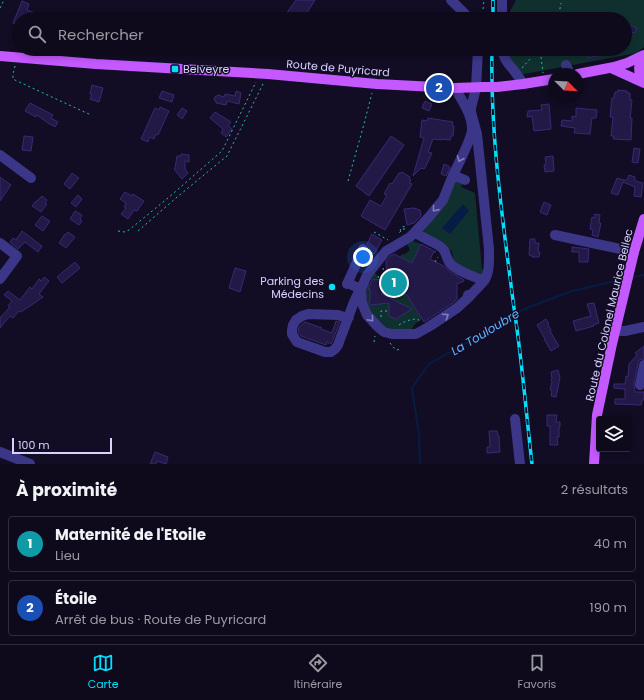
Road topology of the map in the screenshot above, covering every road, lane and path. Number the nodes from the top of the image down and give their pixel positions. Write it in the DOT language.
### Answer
graph roads {
  1 [pos="4,0"];
  2 [pos="451,0"];
  3 [pos="484,0"];
  4 [pos="502,0"];
  5 [pos="561,3"];
  6 [pos="0,8"];
  7 [pos="463,12"];
  8 [pos="483,12"];
  9 [pos="502,12"];
  10 [pos="559,12"];
  11 [pos="0,56"];
  12 [pos="478,56"];
  13 [pos="504,56"];
  14 [pos="644,56"];
  15 [pos="18,57"];
  16 [pos="541,58"];
  17 [pos="530,59"];
  18 [pos="612,68"];
  19 [pos="543,70"];
  20 [pos="584,73"];
  21 [pos="264,74"];
  22 [pos="548,79"];
  23 [pos="520,80"];
  24 [pos="643,80"];
  25 [pos="373,84"];
  26 [pos="455,88"];
  27 [pos="480,88"];
  28 [pos="91,115"];
  29 [pos="0,155"];
  30 [pos="453,175"];
  31 [pos="31,178"];
  32 [pos="465,180"];
  33 [pos="348,181"];
  34 [pos="644,219"];
  35 [pos="118,231"];
  36 [pos="138,231"];
  37 [pos="374,232"];
  38 [pos="415,232"];
  39 [pos="555,235"];
  40 [pos="389,241"];
  41 [pos="0,243"];
  42 [pos="362,250"];
  43 [pos="634,252"];
  44 [pos="384,273"];
  45 [pos="0,279"];
  46 [pos="385,279"];
  47 [pos="484,281"];
  48 [pos="353,286"];
  49 [pos="389,311"];
  50 [pos="349,317"];
  51 [pos="381,317"];
  52 [pos="422,323"];
  53 [pos="644,327"];
  54 [pos="615,331"];
  55 [pos="390,333"];
  56 [pos="416,334"];
  57 [pos="400,349"];
  58 [pos="644,365"];
  59 [pos="640,385"];
  60 [pos="515,419"];
  61 [pos="0,452"];
  62 [pos="30,464"];
  63 [pos="520,464"];
  64 [pos="594,464"];
  1 -- 6 [label="path"];
  2 -- 7 [label="street"];
  3 -- 8 [label="path"];
  4 -- 9 [label="street"];
  5 -- 10 [label="path"];
  11 -- 15 [label="main road, Route de Puyricard"];
  12 -- 27 [label="street"];
  13 -- 23 [label="street"];
  14 -- 18 [label="main road"];
  14 -- 24 [label="main road"];
  15 -- 21 [label="main road, Route de Puyricard"];
  15 -- 28 [label="path"];
  16 -- 19 [label="path"];
  17 -- 23 [label="path"];
  18 -- 20 [label="main road"];
  18 -- 24 [label="main road"];
  21 -- 25 [label="main road, Route de Puyricard"];
  21 -- 35 [label="path"];
  21 -- 36 [label="path"];
  22 -- 23 [label="main road, Route de Puyricard"];
  23 -- 27 [label="main road, Route de Puyricard, bridge"];
  25 -- 26 [label="main road, Route de Puyricard"];
  25 -- 33 [label="path"];
  26 -- 27 [label="main road, Route de Puyricard"];
  26 -- 30 [label="street, one-way"];
  27 -- 47 [label="street"];
  29 -- 31 [label="street"];
  30 -- 32 [label="street"];
  30 -- 38 [label="street, one-way"];
  34 -- 43 [label="main road, Route du Colonel Maurice Bellec"];
  37 -- 40 [label="path"];
  38 -- 47 [label="street"];
  38 -- 48 [label="street"];
  39 -- 43 [label="street"];
  41 -- 45 [label="street"];
  42 -- 48 [label="street"];
  43 -- 54 [label="main road, Route du Colonel Maurice Bellec"];
  44 -- 46 [label="path"];
  56 -- 47 [label="street, one-way"];
  48 -- 50 [label="street"];
  48 -- 55 [label="street, one-way"];
  49 -- 51 [label="path"];
  50 -- 50 [label="street"];
  52 -- 55 [label="path"];
  52 -- 56 [label="street"];
  53 -- 54 [label="street"];
  54 -- 64 [label="main road, Route du Colonel Maurice Bellec"];
  55 -- 56 [label="street"];
  55 -- 57 [label="path"];
  58 -- 59 [label="street"];
  60 -- 63 [label="street"];
  61 -- 62 [label="street"];
}
